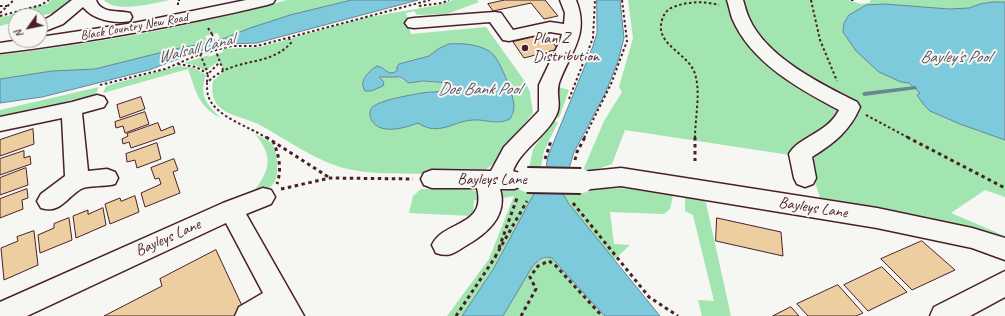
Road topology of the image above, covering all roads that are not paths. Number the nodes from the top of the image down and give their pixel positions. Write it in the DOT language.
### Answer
graph roads {
  1 [pos="82,0"];
  2 [pos="88,0"];
  3 [pos="212,0"];
  4 [pos="267,0"];
  5 [pos="568,0"];
  6 [pos="736,4"];
  7 [pos="124,17"];
  8 [pos="414,23"];
  9 [pos="48,24"];
  10 [pos="48,27"];
  11 [pos="572,30"];
  12 [pos="0,48"];
  13 [pos="96,94"];
  14 [pos="72,109"];
  15 [pos="0,124"];
  16 [pos="106,178"];
  17 [pos="805,178"];
  18 [pos="78,180"];
  19 [pos="432,180"];
  20 [pos="508,180"];
  21 [pos="268,195"];
  22 [pos="49,201"];
  23 [pos="231,210"];
  24 [pos="445,245"];
  25 [pos="1005,249"];
  26 [pos="1005,283"];
  27 [pos="285,307"];
  28 [pos="0,315"];
  29 [pos="249,316"];
  30 [pos="944,316"];
  1 -- 9 [label="main road"];
  2 -- 7 [label="main road"];
  3 -- 7 [label="main road, Black Country New Road"];
  4 -- 12 [label="main road, Black Country New Road"];
  5 -- 11 [label="main road"];
  6 -- 17 [label="main road"];
  7 -- 10 [label="main road, Black Country New Road"];
  8 -- 11 [label="main road"];
  11 -- 20 [label="main road"];
  13 -- 14 [label="main road"];
  14 -- 15 [label="main road"];
  14 -- 18 [label="main road"];
  16 -- 18 [label="main road"];
  18 -- 22 [label="main road"];
  19 -- 20 [label="main road, Bayleys Lane"];
  20 -- 24 [label="main road"];
  20 -- 25 [label="main road, Bayleys Lane, bridge"];
  21 -- 23 [label="main road, Bayleys Lane"];
  23 -- 27 [label="main road"];
  23 -- 28 [label="main road, Bayleys Lane"];
  26 -- 30 [label="main road"];
  27 -- 29 [label="main road"];
}
